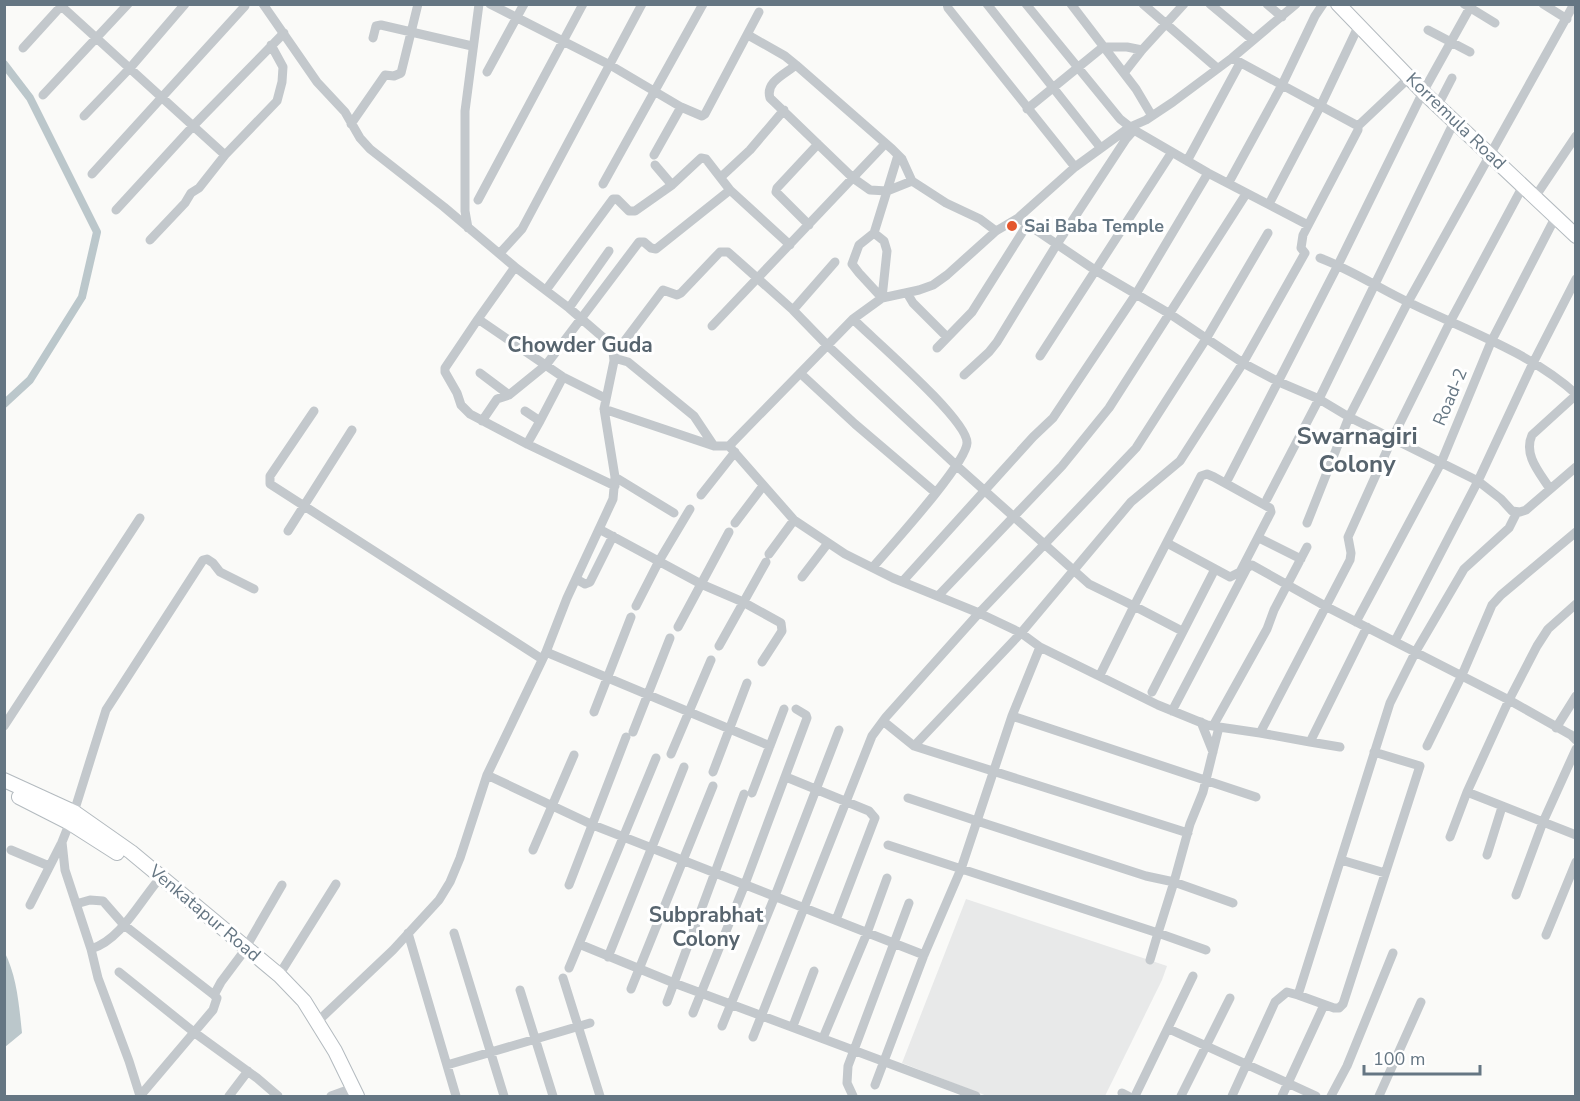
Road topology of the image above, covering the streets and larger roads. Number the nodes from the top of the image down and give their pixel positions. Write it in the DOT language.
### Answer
graph roads {
  1 [pos="128,4"];
  2 [pos="185,4"];
  3 [pos="262,4"];
  4 [pos="418,4"];
  5 [pos="479,4"];
  6 [pos="490,4"];
  7 [pos="524,4"];
  8 [pos="583,4"];
  9 [pos="642,4"];
  10 [pos="703,4"];
  11 [pos="947,4"];
  12 [pos="987,4"];
  13 [pos="1026,4"];
  14 [pos="1071,4"];
  15 [pos="1143,4"];
  16 [pos="1184,4"];
  17 [pos="1210,4"];
  18 [pos="1267,4"];
  19 [pos="1296,4"];
  20 [pos="1323,4"];
  21 [pos="1338,4"];
  22 [pos="1543,4"];
  23 [pos="1574,4"];
  24 [pos="61,5"];
  25 [pos="245,6"];
  26 [pos="1469,6"];
  27 [pos="759,12"];
  28 [pos="517,17"];
  29 [pos="1282,17"];
  30 [pos="1567,19"];
  31 [pos="1495,23"];
  32 [pos="1165,24"];
  33 [pos="1358,27"];
  34 [pos="1428,30"];
  35 [pos="284,33"];
  36 [pos="412,33"];
  37 [pos="748,35"];
  38 [pos="97,37"];
  39 [pos="373,38"];
  40 [pos="1253,40"];
  41 [pos="563,42"];
  42 [pos="1451,43"];
  43 [pos="271,45"];
  44 [pos="472,46"];
  45 [pos="1103,47"];
  46 [pos="23,48"];
  47 [pos="1142,50"];
  48 [pos="1470,52"];
  49 [pos="1236,61"];
  50 [pos="610,65"];
  51 [pos="796,65"];
  52 [pos="130,68"];
  53 [pos="1078,68"];
  54 [pos="1217,68"];
  55 [pos="487,72"];
  56 [pos="1124,73"];
  57 [pos="1410,77"];
  58 [pos="1452,78"];
  59 [pos="1282,85"];
  60 [pos="1052,89"];
  61 [pos="655,92"];
  62 [pos="1423,92"];
  63 [pos="43,95"];
  64 [pos="163,97"];
  65 [pos="1321,105"];
  66 [pos="1438,105"];
  67 [pos="681,107"];
  68 [pos="1027,109"];
  69 [pos="784,110"];
  70 [pos="84,116"];
  71 [pos="1152,116"];
  72 [pos="1455,120"];
  73 [pos="351,124"];
  74 [pos="194,126"];
  75 [pos="1358,126"];
  76 [pos="1132,129"];
  77 [pos="1575,136"];
  78 [pos="818,144"];
  79 [pos="885,144"];
  80 [pos="1100,147"];
  81 [pos="1172,152"];
  82 [pos="225,155"];
  83 [pos="898,155"];
  84 [pos="1490,155"];
  85 [pos="1187,161"];
  86 [pos="1074,167"];
  87 [pos="1208,173"];
  88 [pos="92,174"];
  89 [pos="721,177"];
  90 [pos="853,178"];
  91 [pos="912,181"];
  92 [pos="1229,182"];
  93 [pos="603,184"];
  94 [pos="672,184"];
  95 [pos="1522,186"];
  96 [pos="730,190"];
  97 [pos="886,190"];
  98 [pos="1246,194"];
  99 [pos="1535,197"];
  100 [pos="478,200"];
  101 [pos="1269,204"];
  102 [pos="116,210"];
  103 [pos="1556,216"];
  104 [pos="1018,218"];
  105 [pos="809,225"];
  106 [pos="1027,225"];
  107 [pos="1308,225"];
  108 [pos="468,228"];
  109 [pos="996,231"];
  110 [pos="874,233"];
  111 [pos="1268,234"];
  112 [pos="1575,236"];
  113 [pos="150,240"];
  114 [pos="1057,244"];
  115 [pos="790,245"];
  116 [pos="609,251"];
  117 [pos="500,253"];
  118 [pos="1320,258"];
  119 [pos="835,262"];
  120 [pos="1338,265"];
  121 [pos="515,267"];
  122 [pos="1095,270"];
  123 [pos="757,276"];
  124 [pos="1575,279"];
  125 [pos="1374,285"];
  126 [pos="546,290"];
  127 [pos="907,293"];
  128 [pos="1136,294"];
  129 [pos="882,298"];
  130 [pos="1408,302"];
  131 [pos="569,308"];
  132 [pos="793,310"];
  133 [pos="1170,314"];
  134 [pos="478,319"];
  135 [pos="582,319"];
  136 [pos="853,319"];
  137 [pos="1450,322"];
  138 [pos="712,326"];
  139 [pos="947,337"];
  140 [pos="1206,339"];
  141 [pos="1491,342"];
  142 [pos="827,345"];
  143 [pos="937,348"];
  144 [pos="614,356"];
  145 [pos="1040,356"];
  146 [pos="1243,363"];
  147 [pos="1533,363"];
  148 [pos="546,365"];
  149 [pos="480,373"];
  150 [pos="800,373"];
  151 [pos="964,375"];
  152 [pos="563,377"];
  153 [pos="1279,382"];
  154 [pos="1575,394"];
  155 [pos="509,395"];
  156 [pos="605,398"];
  157 [pos="1319,399"];
  158 [pos="603,409"];
  159 [pos="314,411"];
  160 [pos="525,411"];
  161 [pos="1350,417"];
  162 [pos="482,421"];
  163 [pos="540,421"];
  164 [pos="352,430"];
  165 [pos="1393,437"];
  166 [pos="527,444"];
  167 [pos="714,446"];
  168 [pos="732,449"];
  169 [pos="1441,463"];
  170 [pos="957,466"];
  171 [pos="1575,467"];
  172 [pos="1228,479"];
  173 [pos="1478,481"];
  174 [pos="615,482"];
  175 [pos="763,486"];
  176 [pos="1550,489"];
  177 [pos="985,492"];
  178 [pos="936,493"];
  179 [pos="701,495"];
  180 [pos="1267,499"];
  181 [pos="304,506"];
  182 [pos="690,509"];
  183 [pos="1517,512"];
  184 [pos="674,513"];
  185 [pos="1015,517"];
  186 [pos="140,518"];
  187 [pos="794,520"];
  188 [pos="735,523"];
  189 [pos="1307,523"];
  190 [pos="600,529"];
  191 [pos="288,531"];
  192 [pos="729,532"];
  193 [pos="1575,532"];
  194 [pos="614,536"];
  195 [pos="1261,539"];
  196 [pos="828,543"];
  197 [pos="1167,543"];
  198 [pos="1046,544"];
  199 [pos="1307,547"];
  200 [pos="1301,559"];
  201 [pos="659,561"];
  202 [pos="873,567"];
  203 [pos="1074,569"];
  204 [pos="1214,572"];
  205 [pos="802,577"];
  206 [pos="576,579"];
  207 [pos="902,582"];
  208 [pos="701,584"];
  209 [pos="1288,584"];
  210 [pos="254,589"];
  211 [pos="938,596"];
  212 [pos="743,602"];
  213 [pos="1575,604"];
  214 [pos="636,606"];
  215 [pos="1134,606"];
  216 [pos="1327,607"];
  217 [pos="979,613"];
  218 [pos="631,617"];
  219 [pos="1356,622"];
  220 [pos="678,627"];
  221 [pos="1367,627"];
  222 [pos="1182,631"];
  223 [pos="1021,633"];
  224 [pos="670,638"];
  225 [pos="1395,641"];
  226 [pos="719,646"];
  227 [pos="1040,647"];
  228 [pos="1416,651"];
  229 [pos="544,655"];
  230 [pos="711,660"];
  231 [pos="762,662"];
  232 [pos="1100,675"];
  233 [pos="1462,675"];
  234 [pos="608,677"];
  235 [pos="747,683"];
  236 [pos="1152,692"];
  237 [pos="648,694"];
  238 [pos="1575,696"];
  239 [pos="1509,700"];
  240 [pos="784,709"];
  241 [pos="796,709"];
  242 [pos="689,711"];
  243 [pos="1172,711"];
  244 [pos="594,712"];
  245 [pos="1012,716"];
  246 [pos="883,721"];
  247 [pos="1201,722"];
  248 [pos="4,726"];
  249 [pos="1216,727"];
  250 [pos="730,728"];
  251 [pos="1556,728"];
  252 [pos="839,730"];
  253 [pos="1260,733"];
  254 [pos="1575,741"];
  255 [pos="1310,742"];
  256 [pos="770,746"];
  257 [pos="914,746"];
  258 [pos="1427,746"];
  259 [pos="1340,747"];
  260 [pos="1575,750"];
  261 [pos="1213,753"];
  262 [pos="1374,753"];
  263 [pos="671,754"];
  264 [pos="574,755"];
  265 [pos="656,758"];
  266 [pos="684,767"];
  267 [pos="993,771"];
  268 [pos="713,772"];
  269 [pos="487,776"];
  270 [pos="786,777"];
  271 [pos="4,780"];
  272 [pos="1206,780"];
  273 [pos="713,786"];
  274 [pos="4,789"];
  275 [pos="816,789"];
  276 [pos="1467,792"];
  277 [pos="1256,797"];
  278 [pos="908,798"];
  279 [pos="846,802"];
  280 [pos="551,807"];
  281 [pos="1502,807"];
  282 [pos="72,817"];
  283 [pos="977,820"];
  284 [pos="1543,822"];
  285 [pos="593,825"];
  286 [pos="1188,833"];
  287 [pos="1575,834"];
  288 [pos="623,837"];
  289 [pos="1450,837"];
  290 [pos="62,842"];
  291 [pos="888,845"];
  292 [pos="652,848"];
  293 [pos="11,850"];
  294 [pos="533,850"];
  295 [pos="1487,855"];
  296 [pos="1341,860"];
  297 [pos="682,861"];
  298 [pos="1575,862"];
  299 [pos="49,866"];
  300 [pos="962,869"];
  301 [pos="1385,873"];
  302 [pos="715,874"];
  303 [pos="886,878"];
  304 [pos="1174,882"];
  305 [pos="156,883"];
  306 [pos="336,884"];
  307 [pos="745,884"];
  308 [pos="282,885"];
  309 [pos="569,885"];
  310 [pos="1516,895"];
  311 [pos="776,896"];
  312 [pos="909,903"];
  313 [pos="1233,903"];
  314 [pos="76,904"];
  315 [pos="30,905"];
  316 [pos="805,908"];
  317 [pos="836,920"];
  318 [pos="124,925"];
  319 [pos="408,933"];
  320 [pos="454,933"];
  321 [pos="867,933"];
  322 [pos="1158,933"];
  323 [pos="1546,935"];
  324 [pos="892,943"];
  325 [pos="579,944"];
  326 [pos="91,949"];
  327 [pos="244,950"];
  328 [pos="1206,950"];
  329 [pos="1394,953"];
  330 [pos="924,955"];
  331 [pos="608,957"];
  332 [pos="1150,960"];
  333 [pos="569,968"];
  334 [pos="639,969"];
  335 [pos="814,971"];
  336 [pos="119,972"];
  337 [pos="279,975"];
  338 [pos="1193,976"];
  339 [pos="563,978"];
  340 [pos="674,983"];
  341 [pos="631,989"];
  342 [pos="520,990"];
  343 [pos="701,993"];
  344 [pos="214,995"];
  345 [pos="1298,995"];
  346 [pos="1230,998"];
  347 [pos="667,1002"];
  348 [pos="1421,1002"];
  349 [pos="731,1004"];
  350 [pos="1324,1005"];
  351 [pos="693,1013"];
  352 [pos="762,1015"];
  353 [pos="314,1019"];
  354 [pos="590,1023"];
  355 [pos="578,1026"];
  356 [pos="722,1026"];
  357 [pos="793,1026"];
  358 [pos="1169,1029"];
  359 [pos="195,1033"];
  360 [pos="753,1037"];
  361 [pos="823,1038"];
  362 [pos="535,1039"];
  363 [pos="1207,1046"];
  364 [pos="854,1050"];
  365 [pos="490,1052"];
  366 [pos="884,1061"];
  367 [pos="447,1065"];
  368 [pos="1247,1066"];
  369 [pos="248,1071"];
  370 [pos="1288,1083"];
  371 [pos="875,1085"];
  372 [pos="355,1092"];
  373 [pos="140,1096"];
  374 [pos="229,1096"];
  375 [pos="278,1096"];
  376 [pos="331,1096"];
  377 [pos="456,1096"];
  378 [pos="504,1096"];
  379 [pos="553,1096"];
  380 [pos="600,1096"];
  381 [pos="853,1096"];
  382 [pos="976,1096"];
  383 [pos="1135,1096"];
  384 [pos="1181,1096"];
  385 [pos="1232,1096"];
  386 [pos="1282,1096"];
  387 [pos="1316,1096"];
  388 [pos="1331,1096"];
  389 [pos="1379,1096"];
  1 -- 38 [label="street"];
  2 -- 52 [label="street"];
  3 -- 35 [label="street"];
  4 -- 36 [label="street"];
  5 -- 44 [label="street"];
  6 -- 28 [label="street"];
  7 -- 28 [label="street"];
  8 -- 41 [label="street"];
  9 -- 50 [label="street"];
  10 -- 61 [label="street"];
  11 -- 68 [label="street"];
  12 -- 60 [label="street"];
  13 -- 53 [label="street"];
  14 -- 45 [label="street"];
  15 -- 32 [label="street"];
  16 -- 32 [label="street"];
  17 -- 40 [label="street"];
  18 -- 29 [label="street"];
  19 -- 29 [label="street"];
  20 -- 59 [label="street"];
  21 -- 33 [label="street, Korremula Road"];
  22 -- 30 [label="street"];
  23 -- 30 [label="street"];
  24 -- 38 [label="street"];
  24 -- 46 [label="street"];
  25 -- 64 [label="street"];
  26 -- 31 [label="street"];
  26 -- 42 [label="street"];
  27 -- 37 [label="street"];
  28 -- 41 [label="street"];
  28 -- 55 [label="street"];
  29 -- 40 [label="street"];
  30 -- 84 [label="street"];
  32 -- 47 [label="street"];
  32 -- 54 [label="street"];
  33 -- 57 [label="street, Korremula Road"];
  33 -- 65 [label="street"];
  34 -- 42 [label="street"];
  35 -- 43 [label="street"];
  35 -- 73 [label="street"];
  36 -- 39 [label="street"];
  36 -- 44 [label="street"];
  36 -- 73 [label="street"];
  37 -- 51 [label="street"];
  37 -- 67 [label="street"];
  38 -- 52 [label="street"];
  38 -- 63 [label="street"];
  40 -- 49 [label="street"];
  41 -- 50 [label="street"];
  41 -- 100 [label="street"];
  42 -- 48 [label="street"];
  42 -- 62 [label="street"];
  43 -- 74 [label="street"];
  43 -- 82 [label="street"];
  44 -- 108 [label="street"];
  45 -- 47 [label="street"];
  45 -- 53 [label="street"];
  45 -- 56 [label="street"];
  47 -- 56 [label="street"];
  49 -- 54 [label="street"];
  49 -- 59 [label="street"];
  49 -- 85 [label="street"];
  50 -- 61 [label="street"];
  50 -- 117 [label="street"];
  51 -- 69 [label="street"];
  51 -- 79 [label="street"];
  52 -- 64 [label="street"];
  52 -- 70 [label="street"];
  53 -- 60 [label="street"];
  53 -- 76 [label="street"];
  54 -- 71 [label="street"];
  56 -- 71 [label="street"];
  57 -- 62 [label="street, Korremula Road"];
  57 -- 75 [label="street"];
  58 -- 66 [label="street"];
  59 -- 65 [label="street"];
  59 -- 92 [label="street"];
  60 -- 68 [label="street"];
  60 -- 80 [label="street"];
  61 -- 67 [label="street"];
  61 -- 93 [label="street"];
  62 -- 66 [label="street, Korremula Road"];
  62 -- 120 [label="street"];
  64 -- 74 [label="street"];
  64 -- 88 [label="street"];
  65 -- 75 [label="street"];
  65 -- 101 [label="street"];
  66 -- 72 [label="street, Korremula Road"];
  67 -- 94 [label="street"];
  68 -- 86 [label="street"];
  69 -- 78 [label="street"];
  69 -- 89 [label="street"];
  71 -- 76 [label="street"];
  72 -- 84 [label="street, Korremula Road"];
  72 -- 125 [label="street"];
  73 -- 108 [label="street"];
  74 -- 82 [label="street"];
  74 -- 102 [label="street"];
  75 -- 107 [label="street"];
  76 -- 80 [label="street"];
  76 -- 81 [label="street"];
  76 -- 114 [label="street"];
  77 -- 99 [label="street"];
  78 -- 90 [label="street"];
  78 -- 105 [label="street"];
  79 -- 83 [label="street"];
  79 -- 90 [label="street"];
  80 -- 86 [label="street"];
  81 -- 85 [label="street"];
  81 -- 122 [label="street"];
  82 -- 113 [label="street"];
  83 -- 91 [label="street"];
  83 -- 97 [label="street"];
  84 -- 95 [label="street, Korremula Road"];
  84 -- 130 [label="street"];
  85 -- 87 [label="street"];
  86 -- 104 [label="street"];
  87 -- 92 [label="street"];
  87 -- 128 [label="street"];
  89 -- 94 [label="street"];
  89 -- 96 [label="street"];
  90 -- 97 [label="street"];
  90 -- 105 [label="street"];
  91 -- 97 [label="street"];
  91 -- 109 [label="street"];
  92 -- 98 [label="street"];
  94 -- 126 [label="street"];
  95 -- 99 [label="street, Korremula Road"];
  95 -- 137 [label="street"];
  96 -- 115 [label="street"];
  96 -- 135 [label="street"];
  97 -- 110 [label="street"];
  98 -- 101 [label="street"];
  98 -- 133 [label="street"];
  99 -- 103 [label="street, Korremula Road"];
  101 -- 107 [label="street"];
  103 -- 112 [label="street, Korremula Road"];
  103 -- 141 [label="street, Road-2"];
  104 -- 106 [label="street"];
  104 -- 109 [label="street"];
  105 -- 115 [label="street"];
  106 -- 114 [label="street"];
  106 -- 139 [label="street"];
  107 -- 146 [label="street"];
  108 -- 117 [label="street"];
  109 -- 127 [label="street"];
  110 -- 129 [label="street"];
  110 -- 129 [label="street"];
  111 -- 140 [label="street"];
  114 -- 122 [label="street"];
  114 -- 151 [label="street"];
  115 -- 123 [label="street"];
  116 -- 131 [label="street"];
  117 -- 121 [label="street"];
  118 -- 120 [label="street"];
  119 -- 132 [label="street"];
  120 -- 125 [label="street"];
  120 -- 153 [label="street"];
  121 -- 126 [label="street"];
  121 -- 134 [label="street"];
  122 -- 128 [label="street"];
  122 -- 145 [label="street"];
  123 -- 132 [label="street"];
  123 -- 138 [label="street"];
  123 -- 144 [label="street"];
  124 -- 147 [label="street"];
  125 -- 130 [label="street"];
  125 -- 157 [label="street"];
  126 -- 131 [label="street"];
  127 -- 129 [label="street"];
  127 -- 139 [label="street"];
  128 -- 133 [label="street"];
  128 -- 177 [label="street"];
  129 -- 136 [label="street"];
  130 -- 137 [label="street"];
  130 -- 161 [label="street"];
  131 -- 135 [label="street"];
  132 -- 142 [label="street"];
  133 -- 140 [label="street"];
  133 -- 185 [label="street"];
  134 -- 148 [label="street"];
  134 -- 162 [label="street"];
  135 -- 144 [label="street"];
  135 -- 148 [label="street"];
  136 -- 142 [label="street"];
  136 -- 170 [label="street"];
  137 -- 141 [label="street"];
  137 -- 165 [label="street"];
  139 -- 143 [label="street"];
  140 -- 146 [label="street"];
  140 -- 198 [label="street"];
  141 -- 147 [label="street"];
  141 -- 169 [label="street, Road-2"];
  142 -- 150 [label="street"];
  142 -- 170 [label="street"];
  144 -- 156 [label="street"];
  144 -- 167 [label="street"];
  146 -- 153 [label="street"];
  146 -- 203 [label="street"];
  147 -- 154 [label="street"];
  147 -- 173 [label="street"];
  148 -- 152 [label="street"];
  148 -- 155 [label="street"];
  149 -- 155 [label="street"];
  150 -- 168 [label="street"];
  150 -- 178 [label="street"];
  152 -- 156 [label="street"];
  152 -- 163 [label="street"];
  153 -- 157 [label="street"];
  153 -- 172 [label="street"];
  154 -- 176 [label="street"];
  155 -- 162 [label="street"];
  156 -- 158 [label="street"];
  157 -- 161 [label="street"];
  157 -- 180 [label="street"];
  158 -- 167 [label="street"];
  158 -- 174 [label="street"];
  159 -- 181 [label="street"];
  160 -- 163 [label="street"];
  161 -- 165 [label="street"];
  161 -- 189 [label="street"];
  162 -- 166 [label="street"];
  163 -- 166 [label="street"];
  164 -- 181 [label="street"];
  165 -- 169 [label="street"];
  165 -- 216 [label="street"];
  166 -- 174 [label="street"];
  167 -- 168 [label="street"];
  168 -- 175 [label="street"];
  168 -- 179 [label="street"];
  169 -- 173 [label="street"];
  169 -- 219 [label="street, Road-2"];
  170 -- 177 [label="street"];
  170 -- 178 [label="street"];
  171 -- 176 [label="street"];
  173 -- 183 [label="street"];
  173 -- 225 [label="street"];
  174 -- 184 [label="street"];
  174 -- 190 [label="street"];
  175 -- 187 [label="street"];
  175 -- 188 [label="street"];
  176 -- 183 [label="street"];
  177 -- 185 [label="street"];
  177 -- 207 [label="street"];
  178 -- 202 [label="street"];
  181 -- 191 [label="street"];
  181 -- 229 [label="street"];
  182 -- 201 [label="street"];
  183 -- 228 [label="street"];
  185 -- 198 [label="street"];
  185 -- 211 [label="street"];
  186 -- 248 [label="street"];
  187 -- 196 [label="street"];
  187 -- 212 [label="street"];
  190 -- 194 [label="street"];
  190 -- 206 [label="street"];
  192 -- 208 [label="street"];
  193 -- 233 [label="street"];
  194 -- 201 [label="street"];
  194 -- 206 [label="street"];
  195 -- 200 [label="street"];
  196 -- 202 [label="street"];
  196 -- 205 [label="street"];
  197 -- 197 [label="street"];
  197 -- 215 [label="street"];
  198 -- 203 [label="street"];
  198 -- 217 [label="street"];
  199 -- 200 [label="street"];
  200 -- 209 [label="street"];
  201 -- 208 [label="street"];
  201 -- 214 [label="street"];
  202 -- 207 [label="street"];
  203 -- 215 [label="street"];
  203 -- 223 [label="street"];
  204 -- 222 [label="street"];
  206 -- 229 [label="street"];
  207 -- 211 [label="street"];
  208 -- 212 [label="street"];
  208 -- 220 [label="street"];
  209 -- 216 [label="street"];
  209 -- 243 [label="street"];
  209 -- 249 [label="street"];
  210 -- 282 [label="street"];
  211 -- 217 [label="street"];
  212 -- 226 [label="street"];
  212 -- 231 [label="street"];
  213 -- 239 [label="street"];
  215 -- 222 [label="street"];
  215 -- 232 [label="street"];
  216 -- 219 [label="street"];
  216 -- 253 [label="street"];
  217 -- 223 [label="street"];
  217 -- 246 [label="street"];
  218 -- 234 [label="street"];
  219 -- 221 [label="street"];
  221 -- 225 [label="street"];
  221 -- 255 [label="street"];
  222 -- 236 [label="street"];
  223 -- 227 [label="street"];
  223 -- 257 [label="street"];
  224 -- 237 [label="street"];
  225 -- 228 [label="street"];
  227 -- 232 [label="street"];
  227 -- 245 [label="street"];
  228 -- 233 [label="street"];
  228 -- 262 [label="street"];
  229 -- 234 [label="street"];
  229 -- 269 [label="street"];
  230 -- 242 [label="street"];
  232 -- 243 [label="street"];
  233 -- 239 [label="street"];
  233 -- 258 [label="street"];
  234 -- 237 [label="street"];
  234 -- 244 [label="street"];
  235 -- 250 [label="street"];
  237 -- 242 [label="street"];
  237 -- 285 [label="street"];
  238 -- 251 [label="street"];
  239 -- 251 [label="street"];
  239 -- 276 [label="street"];
  240 -- 256 [label="street"];
  241 -- 270 [label="street"];
  242 -- 250 [label="street"];
  242 -- 263 [label="street"];
  243 -- 247 [label="street"];
  245 -- 267 [label="street"];
  245 -- 272 [label="street"];
  246 -- 257 [label="street"];
  246 -- 279 [label="street"];
  247 -- 249 [label="street"];
  247 -- 261 [label="street"];
  249 -- 253 [label="street"];
  249 -- 261 [label="street"];
  250 -- 256 [label="street"];
  250 -- 268 [label="street"];
  251 -- 254 [label="street"];
  252 -- 275 [label="street"];
  253 -- 255 [label="street"];
  255 -- 259 [label="street"];
  256 -- 302 [label="street"];
  257 -- 267 [label="street"];
  260 -- 284 [label="street"];
  261 -- 272 [label="street"];
  262 -- 296 [label="street"];
  262 -- 301 [label="street"];
  264 -- 280 [label="street"];
  265 -- 288 [label="street"];
  266 -- 292 [label="street"];
  267 -- 283 [label="street"];
  267 -- 286 [label="street"];
  269 -- 280 [label="street"];
  269 -- 319 [label="street"];
  270 -- 275 [label="street"];
  270 -- 307 [label="street"];
  271 -- 282 [label="street, Venkatapur Road"];
  272 -- 277 [label="street"];
  272 -- 286 [label="street"];
  273 -- 297 [label="street"];
  274 -- 282 [label="street"];
  275 -- 279 [label="street"];
  275 -- 311 [label="street"];
  276 -- 281 [label="street"];
  276 -- 289 [label="street"];
  278 -- 283 [label="street"];
  279 -- 316 [label="street"];
  279 -- 317 [label="street"];
  280 -- 285 [label="street"];
  280 -- 294 [label="street"];
  281 -- 284 [label="street"];
  281 -- 295 [label="street"];
  282 -- 290 [label="street"];
  282 -- 305 [label="street"];
  282 -- 327 [label="street, Venkatapur Road"];
  283 -- 300 [label="street"];
  283 -- 304 [label="street"];
  284 -- 287 [label="street"];
  284 -- 310 [label="street"];
  285 -- 288 [label="street"];
  285 -- 309 [label="street"];
  286 -- 304 [label="street"];
  288 -- 292 [label="street"];
  288 -- 325 [label="street"];
  290 -- 299 [label="street"];
  290 -- 314 [label="street"];
  291 -- 300 [label="street"];
  292 -- 297 [label="street"];
  292 -- 331 [label="street"];
  293 -- 299 [label="street"];
  296 -- 301 [label="street"];
  296 -- 345 [label="street"];
  297 -- 302 [label="street"];
  297 -- 334 [label="street"];
  298 -- 323 [label="street"];
  299 -- 315 [label="street"];
  300 -- 322 [label="street"];
  300 -- 330 [label="street"];
  301 -- 350 [label="street"];
  302 -- 307 [label="street"];
  302 -- 340 [label="street"];
  303 -- 321 [label="street"];
  304 -- 313 [label="street"];
  304 -- 322 [label="street"];
  305 -- 318 [label="street"];
  305 -- 327 [label="street"];
  306 -- 337 [label="street"];
  307 -- 311 [label="street"];
  307 -- 343 [label="street"];
  308 -- 327 [label="street"];
  311 -- 316 [label="street"];
  311 -- 349 [label="street"];
  312 -- 324 [label="street"];
  314 -- 318 [label="street"];
  314 -- 326 [label="street"];
  316 -- 317 [label="street"];
  316 -- 352 [label="street"];
  317 -- 321 [label="street"];
  318 -- 326 [label="street"];
  318 -- 344 [label="street"];
  319 -- 353 [label="street"];
  319 -- 367 [label="street"];
  320 -- 365 [label="street"];
  321 -- 324 [label="street"];
  321 -- 361 [label="street"];
  322 -- 328 [label="street"];
  322 -- 332 [label="street"];
  324 -- 330 [label="street"];
  324 -- 364 [label="street"];
  325 -- 331 [label="street"];
  325 -- 333 [label="street"];
  326 -- 373 [label="street"];
  327 -- 337 [label="street, Venkatapur Road"];
  327 -- 344 [label="street"];
  327 -- 353 [label="street"];
  329 -- 388 [label="street"];
  330 -- 366 [label="street"];
  331 -- 334 [label="street"];
  334 -- 340 [label="street"];
  334 -- 341 [label="street"];
  335 -- 357 [label="street"];
  336 -- 359 [label="street"];
  337 -- 353 [label="street, Venkatapur Road"];
  338 -- 358 [label="street"];
  339 -- 355 [label="street"];
  340 -- 343 [label="street"];
  340 -- 347 [label="street"];
  342 -- 362 [label="street"];
  343 -- 349 [label="street"];
  343 -- 351 [label="street"];
  344 -- 359 [label="street"];
  345 -- 350 [label="street"];
  345 -- 368 [label="street"];
  346 -- 363 [label="street"];
  348 -- 389 [label="street"];
  349 -- 352 [label="street"];
  349 -- 356 [label="street"];
  350 -- 370 [label="street"];
  352 -- 357 [label="street"];
  352 -- 360 [label="street"];
  353 -- 372 [label="street, Venkatapur Road"];
  354 -- 355 [label="street"];
  355 -- 362 [label="street"];
  355 -- 380 [label="street"];
  357 -- 361 [label="street"];
  358 -- 363 [label="street"];
  358 -- 383 [label="street"];
  359 -- 369 [label="street"];
  359 -- 373 [label="street"];
  361 -- 364 [label="street"];
  362 -- 365 [label="street"];
  362 -- 379 [label="street"];
  363 -- 368 [label="street"];
  363 -- 384 [label="street"];
  364 -- 366 [label="street"];
  364 -- 381 [label="street"];
  365 -- 367 [label="street"];
  365 -- 378 [label="street"];
  366 -- 371 [label="street"];
  366 -- 382 [label="street"];
  367 -- 377 [label="street"];
  368 -- 370 [label="street"];
  368 -- 385 [label="street"];
  369 -- 374 [label="street"];
  369 -- 375 [label="street"];
  370 -- 386 [label="street"];
  370 -- 387 [label="street"];
  372 -- 376 [label="street"];
}
